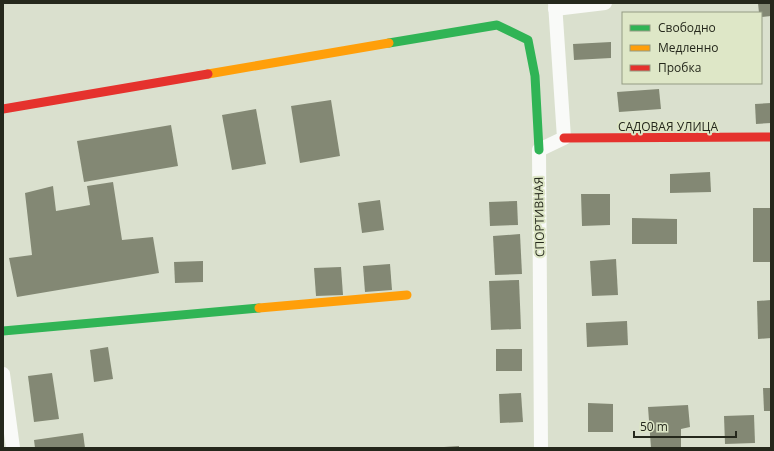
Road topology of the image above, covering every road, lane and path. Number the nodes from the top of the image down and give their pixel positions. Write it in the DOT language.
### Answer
graph roads {
  1 [pos="605,3"];
  2 [pos="555,6"];
  3 [pos="3,109"];
  4 [pos="771,137"];
  5 [pos="564,138"];
  6 [pos="539,150"];
  7 [pos="407,295"];
  8 [pos="3,331"];
  9 [pos="3,374"];
  10 [pos="13,448"];
  11 [pos="541,448"];
  1 -- 2 [label="street"];
  2 -- 5 [label="street"];
  3 -- 6 [label="street"];
  4 -- 5 [label="street, САДОВАЯ УЛИЦА"];
  5 -- 6 [label="street"];
  6 -- 11 [label="street, СПОРТИВНАЯ"];
  7 -- 8 [label="street"];
  9 -- 10 [label="street"];
}
